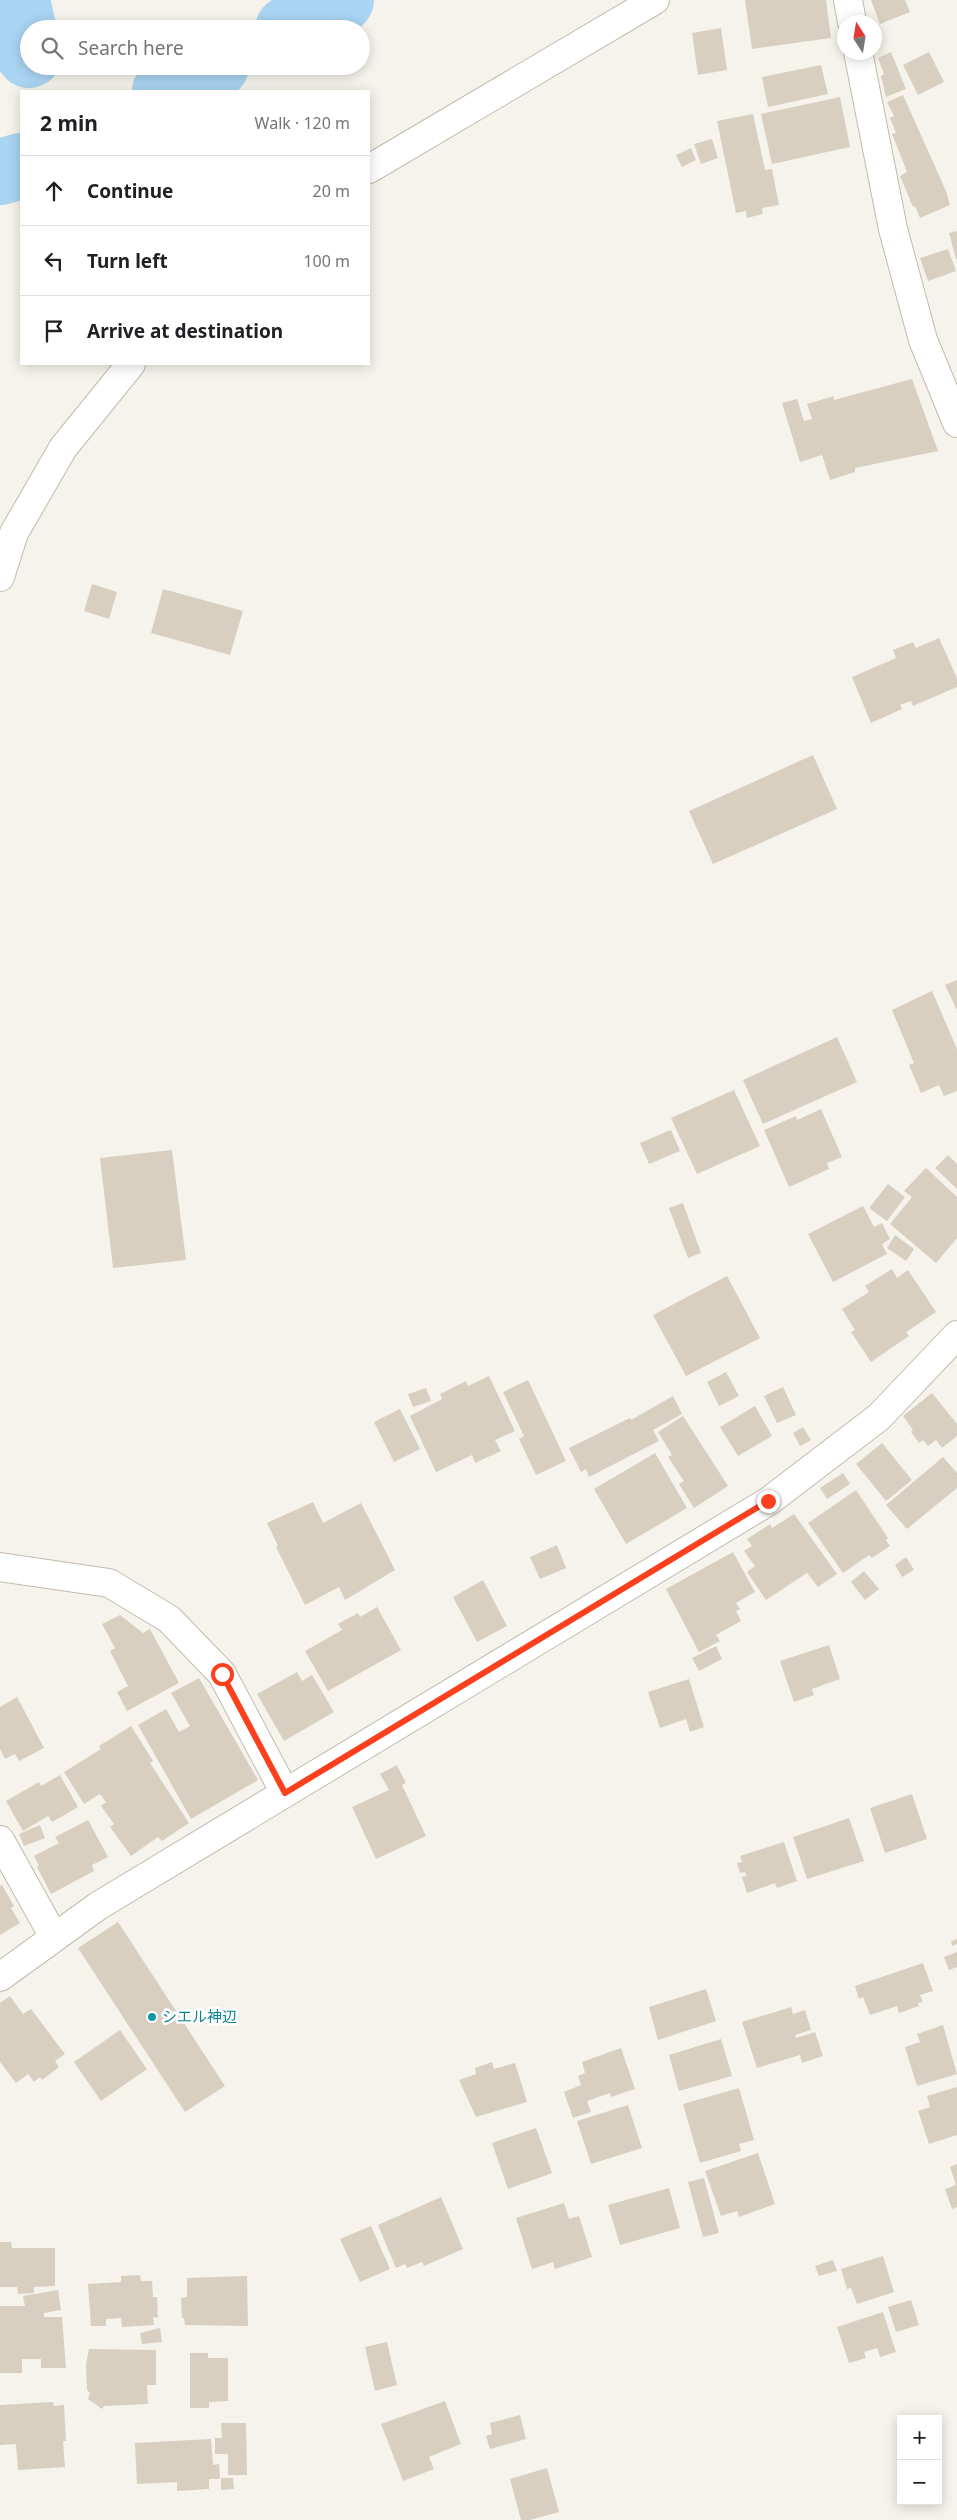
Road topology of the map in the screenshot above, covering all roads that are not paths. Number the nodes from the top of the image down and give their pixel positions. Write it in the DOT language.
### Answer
graph roads {
  1 [pos="655,0"];
  2 [pos="848,0"];
  3 [pos="851,15"];
  4 [pos="860,60"];
  5 [pos="370,168"];
  6 [pos="129,365"];
  7 [pos="957,424"];
  8 [pos="0,577"];
  9 [pos="957,1334"];
  10 [pos="0,1566"];
  11 [pos="285,1793"];
  12 [pos="0,1840"];
  13 [pos="54,1937"];
  14 [pos="0,1977"];
  1 -- 5 [label="street"];
  2 -- 3 [label="street"];
  4 -- 7 [label="street"];
  6 -- 8 [label="street"];
  9 -- 11 [label="street"];
  10 -- 11 [label="street"];
  11 -- 13 [label="street"];
  12 -- 13 [label="street"];
  13 -- 14 [label="street"];
}
